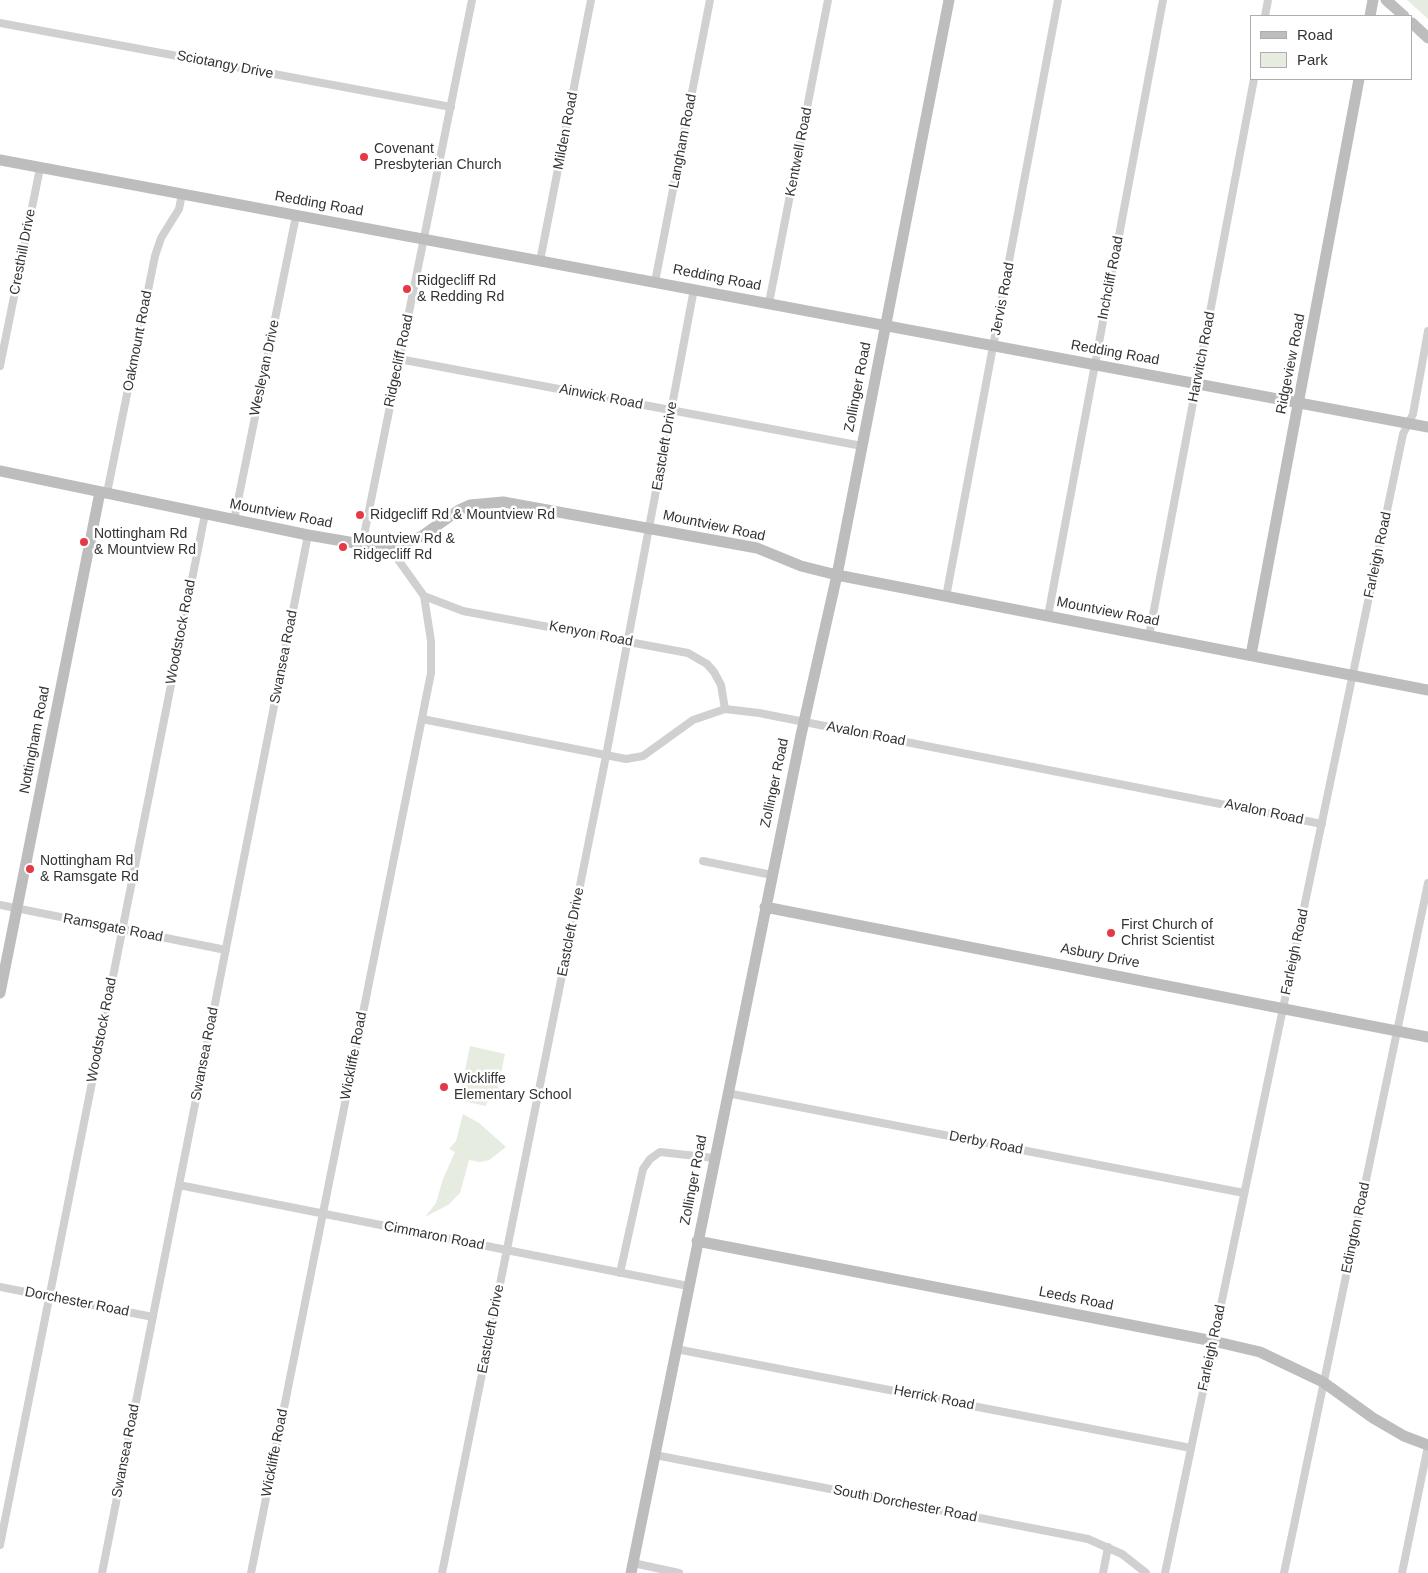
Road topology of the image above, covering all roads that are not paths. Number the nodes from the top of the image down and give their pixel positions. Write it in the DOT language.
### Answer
graph roads {
  1 [pos="472,0"];
  2 [pos="591,0"];
  3 [pos="710,0"];
  4 [pos="828,0"];
  5 [pos="949,0"];
  6 [pos="1058,0"];
  7 [pos="1163,0"];
  8 [pos="1268,0"];
  9 [pos="1373,0"];
  10 [pos="1386,0"];
  11 [pos="1266,15"];
  12 [pos="1370,15"];
  13 [pos="1403,15"];
  14 [pos="0,23"];
  15 [pos="1413,24"];
  16 [pos="1428,38"];
  17 [pos="1254,80"];
  18 [pos="1359,80"];
  19 [pos="451,107"];
  20 [pos="0,160"];
  21 [pos="40,168"];
  22 [pos="182,194"];
  23 [pos="296,216"];
  24 [pos="424,239"];
  25 [pos="540,261"];
  26 [pos="655,282"];
  27 [pos="694,289"];
  28 [pos="769,303"];
  29 [pos="885,326"];
  30 [pos="1428,331"];
  31 [pos="994,346"];
  32 [pos="399,359"];
  33 [pos="1095,364"];
  34 [pos="0,366"];
  35 [pos="1197,383"];
  36 [pos="1298,403"];
  37 [pos="671,411"];
  38 [pos="1408,424"];
  39 [pos="1428,427"];
  40 [pos="862,446"];
  41 [pos="0,472"];
  42 [pos="104,493"];
  43 [pos="205,514"];
  44 [pos="234,520"];
  45 [pos="650,528"];
  46 [pos="308,535"];
  47 [pos="362,545"];
  48 [pos="392,547"];
  49 [pos="837,575"];
  50 [pos="424,596"];
  51 [pos="946,597"];
  52 [pos="1048,616"];
  53 [pos="1149,636"];
  54 [pos="628,641"];
  55 [pos="1251,655"];
  56 [pos="1353,674"];
  57 [pos="1428,690"];
  58 [pos="725,709"];
  59 [pos="422,719"];
  60 [pos="803,722"];
  61 [pos="606,756"];
  62 [pos="1322,824"];
  63 [pos="703,861"];
  64 [pos="772,875"];
  65 [pos="1428,883"];
  66 [pos="0,905"];
  67 [pos="765,907"];
  68 [pos="17,909"];
  69 [pos="122,929"];
  70 [pos="226,950"];
  71 [pos="0,993"];
  72 [pos="1284,1007"];
  73 [pos="1397,1031"];
  74 [pos="1428,1037"];
  75 [pos="727,1093"];
  76 [pos="714,1158"];
  77 [pos="179,1185"];
  78 [pos="1244,1193"];
  79 [pos="323,1214"];
  80 [pos="697,1241"];
  81 [pos="507,1251"];
  82 [pos="620,1273"];
  83 [pos="688,1286"];
  84 [pos="0,1287"];
  85 [pos="49,1297"];
  86 [pos="153,1318"];
  87 [pos="1214,1341"];
  88 [pos="676,1348"];
  89 [pos="1324,1382"];
  90 [pos="1428,1445"];
  91 [pos="1191,1448"];
  92 [pos="655,1456"];
  93 [pos="0,1545"];
  94 [pos="1108,1547"];
  95 [pos="632,1568"];
  96 [pos="102,1573"];
  97 [pos="251,1573"];
  98 [pos="442,1573"];
  99 [pos="680,1573"];
  100 [pos="1103,1573"];
  101 [pos="1146,1573"];
  102 [pos="1165,1573"];
  103 [pos="1284,1573"];
  104 [pos="1402,1573"];
  1 -- 19 [label="street, Ridgecliff Road"];
  2 -- 25 [label="street, Milden Road"];
  3 -- 26 [label="street, Langham Road"];
  4 -- 28 [label="street, Kentwell Road"];
  5 -- 29 [label="street, Zollinger Road"];
  6 -- 31 [label="street, Jervis Road"];
  7 -- 33 [label="street, Inchcliff Road"];
  8 -- 11 [label="street"];
  9 -- 12 [label="street"];
  10 -- 13 [label="street"];
  14 -- 19 [label="street, Sciotangy Drive"];
  15 -- 16 [label="street"];
  17 -- 35 [label="street, Harwitch Road"];
  18 -- 36 [label="street, Ridgeview Road"];
  19 -- 24 [label="street, Ridgecliff Road"];
  20 -- 21 [label="street, Redding Road"];
  21 -- 22 [label="street, Redding Road"];
  21 -- 34 [label="street, Cresthill Drive"];
  22 -- 23 [label="street, Redding Road"];
  22 -- 42 [label="street, Oakmount Road"];
  23 -- 24 [label="street, Redding Road"];
  23 -- 44 [label="street, Wesleyan Drive"];
  24 -- 25 [label="street, Redding Road"];
  24 -- 32 [label="street, Ridgecliff Road"];
  25 -- 26 [label="street, Redding Road"];
  26 -- 27 [label="street, Redding Road"];
  27 -- 28 [label="street, Redding Road"];
  27 -- 37 [label="street, Eastcleft Drive"];
  28 -- 29 [label="street, Redding Road"];
  29 -- 31 [label="street, Redding Road"];
  29 -- 40 [label="street, Zollinger Road"];
  30 -- 38 [label="street, Farleigh Road"];
  31 -- 33 [label="street, Redding Road"];
  31 -- 51 [label="street, Jervis Road"];
  32 -- 37 [label="street, Ainwick Road"];
  32 -- 47 [label="street, Ridgecliff Road"];
  33 -- 35 [label="street, Redding Road"];
  33 -- 52 [label="street, Inchcliff Road"];
  35 -- 36 [label="street, Redding Road"];
  35 -- 53 [label="street, Harwitch Road"];
  36 -- 38 [label="street, Redding Road"];
  36 -- 55 [label="street, Ridgeview Road"];
  37 -- 40 [label="street, Ainwick Road"];
  37 -- 45 [label="street, Eastcleft Drive"];
  38 -- 39 [label="street, Redding Road"];
  38 -- 56 [label="street, Farleigh Road"];
  40 -- 49 [label="street, Zollinger Road"];
  41 -- 42 [label="street, Mountview Road"];
  42 -- 43 [label="street, Mountview Road"];
  42 -- 68 [label="street, Nottingham Road"];
  43 -- 44 [label="street, Mountview Road"];
  43 -- 69 [label="street, Woodstock Road"];
  44 -- 46 [label="street, Mountview Road"];
  45 -- 48 [label="street, Mountview Road"];
  45 -- 49 [label="street, Mountview Road"];
  45 -- 54 [label="street, Eastcleft Drive"];
  46 -- 47 [label="street, Mountview Road"];
  46 -- 70 [label="street, Swansea Road"];
  47 -- 48 [label="street, Mountview Road"];
  48 -- 50 [label="street, Wickliffe Road"];
  49 -- 51 [label="street, Mountview Road"];
  49 -- 60 [label="street, Zollinger Road"];
  50 -- 54 [label="street, Kenyon Road"];
  50 -- 59 [label="street, Wickliffe Road"];
  51 -- 52 [label="street, Mountview Road"];
  52 -- 53 [label="street, Mountview Road"];
  53 -- 55 [label="street, Mountview Road"];
  54 -- 58 [label="street, Kenyon Road"];
  54 -- 61 [label="street, Eastcleft Drive"];
  55 -- 56 [label="street, Mountview Road"];
  56 -- 57 [label="street, Mountview Road"];
  56 -- 62 [label="street, Farleigh Road"];
  58 -- 60 [label="street, Avalon Road"];
  58 -- 61 [label="street, Avalon Road"];
  59 -- 61 [label="street, Avalon Road"];
  59 -- 79 [label="street, Wickliffe Road"];
  60 -- 62 [label="street, Avalon Road"];
  60 -- 64 [label="street, Zollinger Road"];
  61 -- 81 [label="street, Eastcleft Drive"];
  62 -- 72 [label="street, Farleigh Road"];
  63 -- 64 [label="street"];
  64 -- 67 [label="street, Zollinger Road"];
  65 -- 73 [label="street, Edington Road"];
  66 -- 68 [label="street, Ramsgate Road"];
  67 -- 72 [label="street, Asbury Drive"];
  67 -- 75 [label="street, Zollinger Road"];
  68 -- 69 [label="street, Ramsgate Road"];
  68 -- 71 [label="street, Nottingham Road"];
  69 -- 70 [label="street, Ramsgate Road"];
  69 -- 85 [label="street, Woodstock Road"];
  70 -- 77 [label="street, Swansea Road"];
  72 -- 73 [label="street, Asbury Drive"];
  72 -- 78 [label="street, Farleigh Road"];
  73 -- 74 [label="street, Asbury Drive"];
  73 -- 89 [label="street, Edington Road"];
  75 -- 76 [label="street, Zollinger Road"];
  75 -- 78 [label="street, Derby Road"];
  76 -- 80 [label="street, Zollinger Road"];
  76 -- 82 [label="street"];
  77 -- 79 [label="street, Cimmaron Road"];
  77 -- 86 [label="street, Swansea Road"];
  78 -- 87 [label="street, Farleigh Road"];
  79 -- 81 [label="street, Cimmaron Road"];
  79 -- 97 [label="street, Wickliffe Road"];
  80 -- 83 [label="street, Zollinger Road"];
  80 -- 87 [label="street, Leeds Road"];
  81 -- 82 [label="street, Cimmaron Road"];
  81 -- 98 [label="street, Eastcleft Drive"];
  82 -- 83 [label="street, Cimmaron Road"];
  83 -- 88 [label="street, Zollinger Road"];
  84 -- 85 [label="street, Dorchester Road"];
  85 -- 86 [label="street, Dorchester Road"];
  85 -- 93 [label="street, Woodstock Road"];
  86 -- 96 [label="street, Swansea Road"];
  87 -- 89 [label="street, Leeds Road"];
  87 -- 91 [label="street, Farleigh Road"];
  88 -- 91 [label="street, Herrick Road"];
  88 -- 92 [label="street, Zollinger Road"];
  89 -- 90 [label="street, Leeds Road"];
  89 -- 103 [label="street, Edington Road"];
  90 -- 104 [label="street"];
  91 -- 102 [label="street, Farleigh Road"];
  92 -- 94 [label="street, South Dorchester Road"];
  92 -- 95 [label="street, Zollinger Road"];
  94 -- 100 [label="street"];
  94 -- 101 [label="street, South Dorchester Road"];
  95 -- 99 [label="street"];
}
